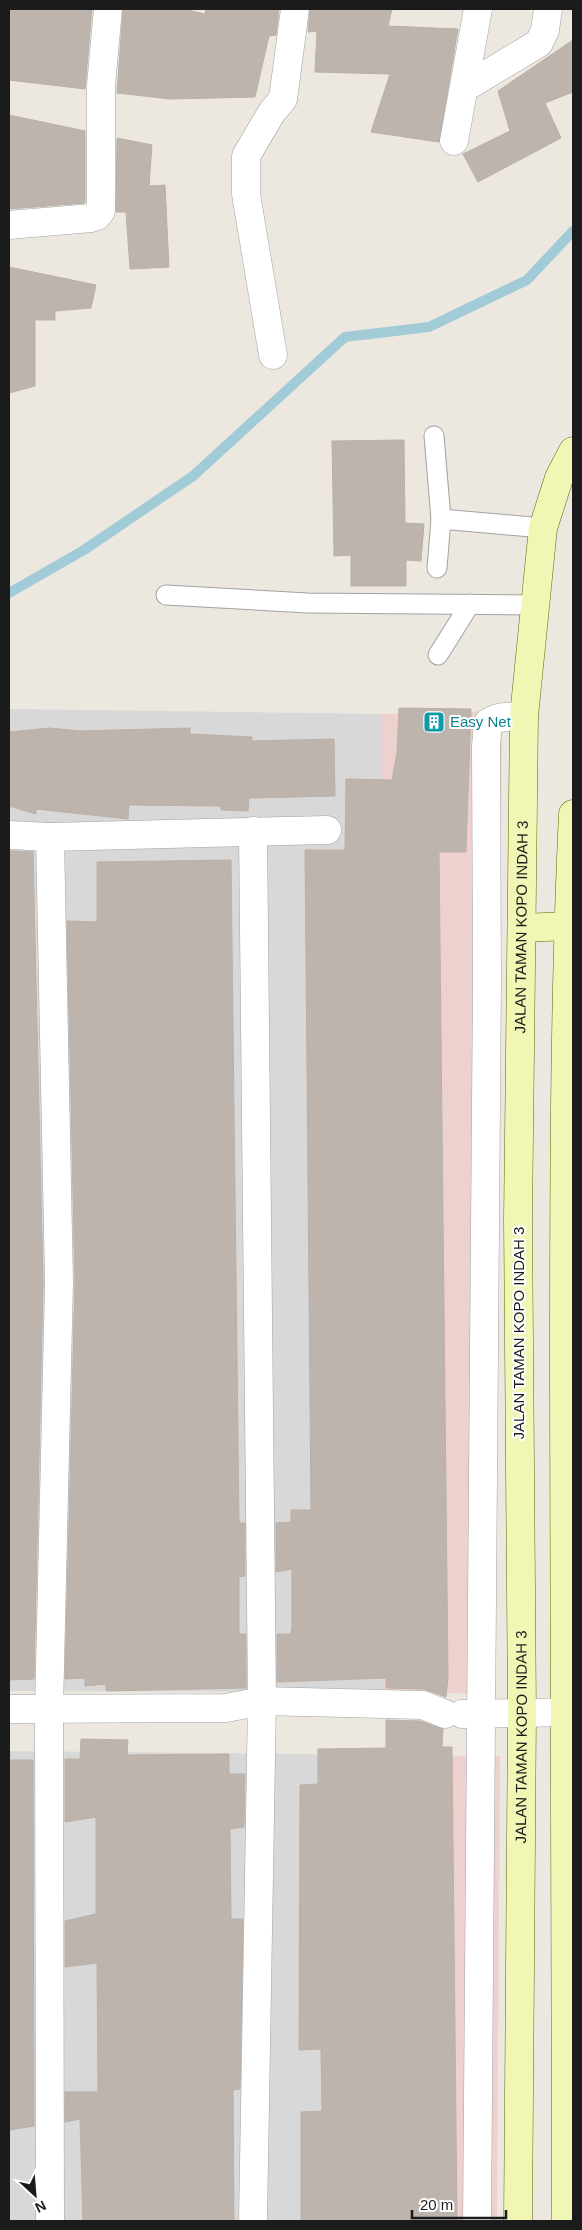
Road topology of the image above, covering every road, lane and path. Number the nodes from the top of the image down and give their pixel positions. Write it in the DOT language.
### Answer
graph roads {
  1 [pos="108,9"];
  2 [pos="295,9"];
  3 [pos="478,9"];
  4 [pos="548,9"];
  5 [pos="464,88"];
  6 [pos="454,141"];
  7 [pos="9,225"];
  8 [pos="273,355"];
  9 [pos="434,436"];
  10 [pos="573,451"];
  11 [pos="441,519"];
  12 [pos="542,528"];
  13 [pos="437,568"];
  14 [pos="166,596"];
  15 [pos="470,604"];
  16 [pos="537,605"];
  17 [pos="438,655"];
  18 [pos="524,716"];
  19 [pos="573,814"];
  20 [pos="327,830"];
  21 [pos="253,831"];
  22 [pos="9,835"];
  23 [pos="50,837"];
  24 [pos="568,926"];
  25 [pos="523,928"];
  26 [pos="486,1218"];
  27 [pos="518,1219"];
  28 [pos="9,1709"];
  29 [pos="49,1709"];
  30 [pos="262,1710"];
  31 [pos="522,1712"];
  32 [pos="568,1712"];
  33 [pos="480,1713"];
  34 [pos="50,2221"];
  35 [pos="253,2221"];
  36 [pos="477,2221"];
  37 [pos="518,2221"];
  38 [pos="566,2221"];
  1 -- 7 [label="street"];
  2 -- 8 [label="street"];
  3 -- 5 [label="street"];
  4 -- 5 [label="street"];
  5 -- 6 [label="street"];
  9 -- 11 [label="lane"];
  10 -- 12 [label="main road, JALAN TAMAN KOPO INDAH 3"];
  11 -- 12 [label="lane"];
  11 -- 13 [label="lane"];
  12 -- 16 [label="main road, JALAN TAMAN KOPO INDAH 3"];
  14 -- 15 [label="lane"];
  15 -- 16 [label="lane"];
  15 -- 17 [label="lane"];
  16 -- 18 [label="main road, JALAN TAMAN KOPO INDAH 3"];
  18 -- 25 [label="main road, JALAN TAMAN KOPO INDAH 3"];
  18 -- 26 [label="street"];
  19 -- 24 [label="main road"];
  20 -- 21 [label="street"];
  21 -- 23 [label="street"];
  21 -- 30 [label="street"];
  22 -- 23 [label="street"];
  23 -- 29 [label="street"];
  24 -- 25 [label="main road"];
  24 -- 32 [label="main road"];
  25 -- 27 [label="main road, JALAN TAMAN KOPO INDAH 3"];
  26 -- 27 [label="street"];
  26 -- 33 [label="street"];
  27 -- 31 [label="main road, JALAN TAMAN KOPO INDAH 3"];
  28 -- 29 [label="street"];
  29 -- 30 [label="street"];
  29 -- 34 [label="street"];
  30 -- 33 [label="street"];
  30 -- 35 [label="street"];
  31 -- 32 [label="street"];
  31 -- 33 [label="street"];
  31 -- 37 [label="main road, JALAN TAMAN KOPO INDAH 3"];
  32 -- 38 [label="main road"];
  33 -- 36 [label="street"];
}
